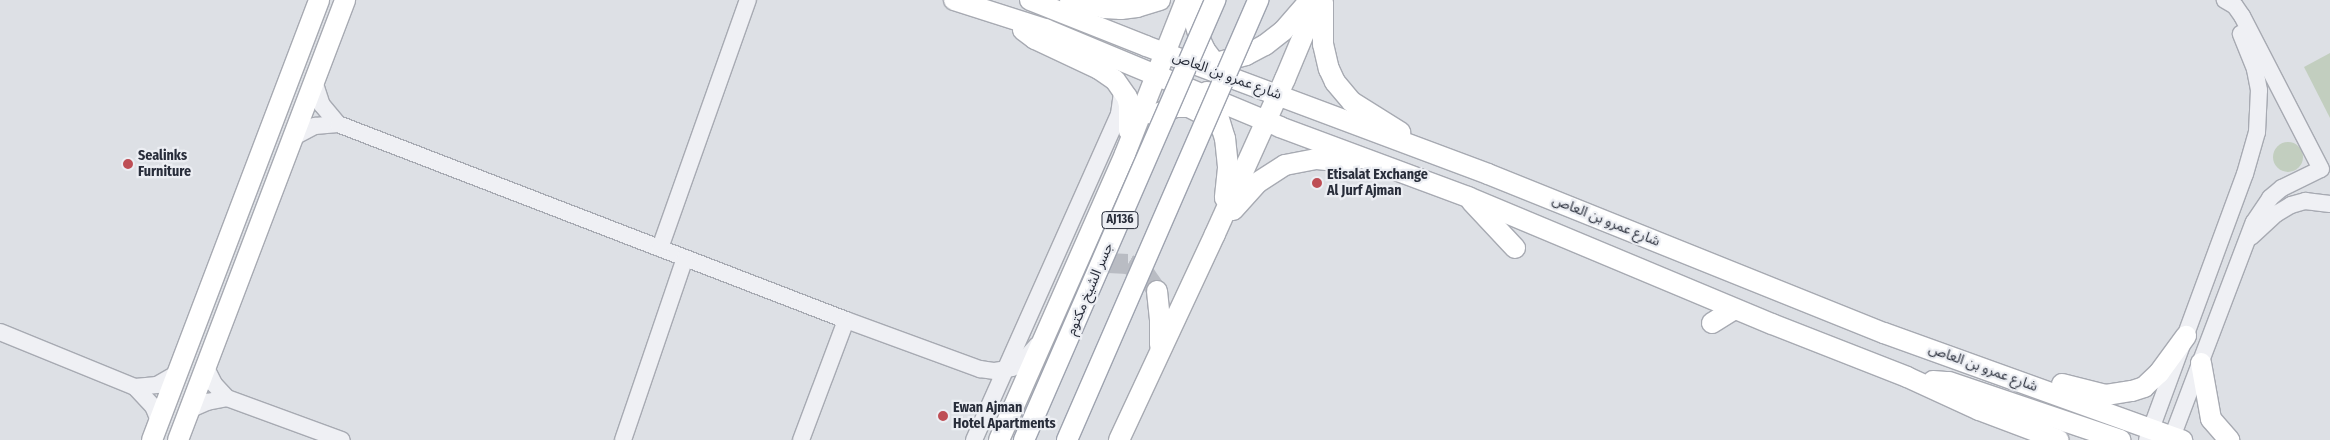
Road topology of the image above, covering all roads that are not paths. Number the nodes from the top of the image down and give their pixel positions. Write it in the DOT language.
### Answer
graph roads {
  1 [pos="319,0"];
  2 [pos="345,0"];
  3 [pos="748,0"];
  4 [pos="954,0"];
  5 [pos="1030,0"];
  6 [pos="1070,0"];
  7 [pos="1160,0"];
  8 [pos="1186,0"];
  9 [pos="1193,0"];
  10 [pos="1215,0"];
  11 [pos="1258,0"];
  12 [pos="1310,0"];
  13 [pos="1318,0"];
  14 [pos="1323,0"];
  15 [pos="2225,0"];
  16 [pos="1014,18"];
  17 [pos="1164,53"];
  18 [pos="1205,68"];
  19 [pos="1155,76"];
  20 [pos="314,81"];
  21 [pos="1121,87"];
  22 [pos="1238,90"];
  23 [pos="1203,92"];
  24 [pos="1273,113"];
  25 [pos="1153,116"];
  26 [pos="338,124"];
  27 [pos="294,137"];
  28 [pos="1225,138"];
  29 [pos="1423,151"];
  30 [pos="1125,154"];
  31 [pos="1398,171"];
  32 [pos="1468,197"];
  33 [pos="2330,204"];
  34 [pos="1224,213"];
  35 [pos="1215,234"];
  36 [pos="2246,242"];
  37 [pos="660,248"];
  38 [pos="1515,248"];
  39 [pos="685,258"];
  40 [pos="1089,271"];
  41 [pos="1156,291"];
  42 [pos="1064,293"];
  43 [pos="1734,308"];
  44 [pos="846,320"];
  45 [pos="1712,323"];
  46 [pos="0,332"];
  47 [pos="2186,336"];
  48 [pos="1044,338"];
  49 [pos="1159,352"];
  50 [pos="2200,363"];
  51 [pos="205,366"];
  52 [pos="980,369"];
  53 [pos="1003,371"];
  54 [pos="1994,372"];
  55 [pos="176,374"];
  56 [pos="1919,383"];
  57 [pos="135,387"];
  58 [pos="993,394"];
  59 [pos="227,398"];
  60 [pos="189,410"];
  61 [pos="1979,410"];
  62 [pos="156,431"];
  63 [pos="2149,435"];
  64 [pos="2174,439"];
  65 [pos="178,440"];
  66 [pos="342,440"];
  67 [pos="623,440"];
  68 [pos="801,440"];
  69 [pos="974,440"];
  70 [pos="999,440"];
  71 [pos="1024,440"];
  72 [pos="1067,440"];
  73 [pos="1119,440"];
  74 [pos="2025,440"];
  75 [pos="2059,440"];
  76 [pos="2120,440"];
  77 [pos="2229,440"];
  1 -- 55 [label="main road"];
  2 -- 20 [label="main road"];
  3 -- 37 [label="street"];
  4 -- 16 [label="main road, شارع عمرو بن العاص"];
  5 -- 17 [label="main road, شارع عمرو بن العاص"];
  6 -- 7 [label="main road"];
  8 -- 17 [label="main road"];
  9 -- 18 [label="main road"];
  10 -- 71 [label="main road, جسر الشيخ مكتوم / AJ136, bridge"];
  11 -- 72 [label="main road, AJ136, bridge"];
  12 -- 18 [label="main road"];
  13 -- 24 [label="main road"];
  14 -- 29 [label="main road"];
  15 -- 36 [label="street"];
  15 -- 47 [label="street"];
  16 -- 19 [label="main road, شارع عمرو بن العاص"];
  16 -- 21 [label="main road"];
  17 -- 18 [label="main road, شارع عمرو بن العاص"];
  17 -- 19 [label="main road"];
  18 -- 19 [label="main road"];
  18 -- 22 [label="main road"];
  18 -- 23 [label="main road"];
  18 -- 24 [label="main road, شارع عمرو بن العاص"];
  19 -- 23 [label="main road, شارع عمرو بن العاص"];
  19 -- 30 [label="main road"];
  20 -- 26 [label="street"];
  20 -- 27 [label="main road"];
  21 -- 30 [label="main road"];
  21 -- 53 [label="street"];
  22 -- 23 [label="main road"];
  22 -- 24 [label="main road"];
  23 -- 24 [label="main road, شارع عمرو بن العاص"];
  23 -- 25 [label="main road"];
  23 -- 28 [label="main road"];
  24 -- 29 [label="main road"];
  24 -- 31 [label="main road, شارع عمرو بن العاص"];
  24 -- 34 [label="main road"];
  25 -- 28 [label="main road"];
  25 -- 30 [label="main road"];
  26 -- 27 [label="street"];
  26 -- 37 [label="street"];
  27 -- 51 [label="main road"];
  28 -- 34 [label="main road"];
  29 -- 54 [label="main road, شارع عمرو بن العاص"];
  30 -- 42 [label="main road"];
  31 -- 32 [label="main road, شارع عمرو بن العاص"];
  31 -- 35 [label="main road"];
  32 -- 38 [label="main road"];
  32 -- 43 [label="main road, شارع عمرو بن العاص"];
  33 -- 36 [label="street"];
  34 -- 35 [label="main road"];
  35 -- 49 [label="main road"];
  36 -- 50 [label="street"];
  37 -- 39 [label="street"];
  39 -- 44 [label="street"];
  39 -- 67 [label="street"];
  40 -- 42 [label="main road"];
  41 -- 49 [label="main road"];
  42 -- 48 [label="main road"];
  43 -- 45 [label="main road"];
  43 -- 56 [label="main road, شارع عمرو بن العاص"];
  44 -- 52 [label="street"];
  44 -- 68 [label="street"];
  46 -- 57 [label="street"];
  47 -- 54 [label="main road"];
  47 -- 63 [label="street"];
  48 -- 53 [label="street"];
  48 -- 70 [label="main road"];
  49 -- 73 [label="main road"];
  50 -- 64 [label="street"];
  50 -- 77 [label="main road"];
  51 -- 59 [label="street"];
  51 -- 60 [label="main road"];
  52 -- 53 [label="street"];
  52 -- 58 [label="street"];
  53 -- 58 [label="street"];
  54 -- 63 [label="main road, شارع عمرو بن العاص"];
  55 -- 57 [label="street"];
  55 -- 62 [label="main road"];
  56 -- 61 [label="main road, شارع عمرو بن العاص"];
  56 -- 76 [label="main road"];
  57 -- 62 [label="street"];
  58 -- 69 [label="street"];
  59 -- 60 [label="street"];
  59 -- 66 [label="street"];
  60 -- 65 [label="main road"];
  61 -- 74 [label="main road"];
  61 -- 75 [label="main road, شارع عمرو بن العاص"];
  63 -- 64 [label="main road, شارع عمرو بن العاص"];
}
